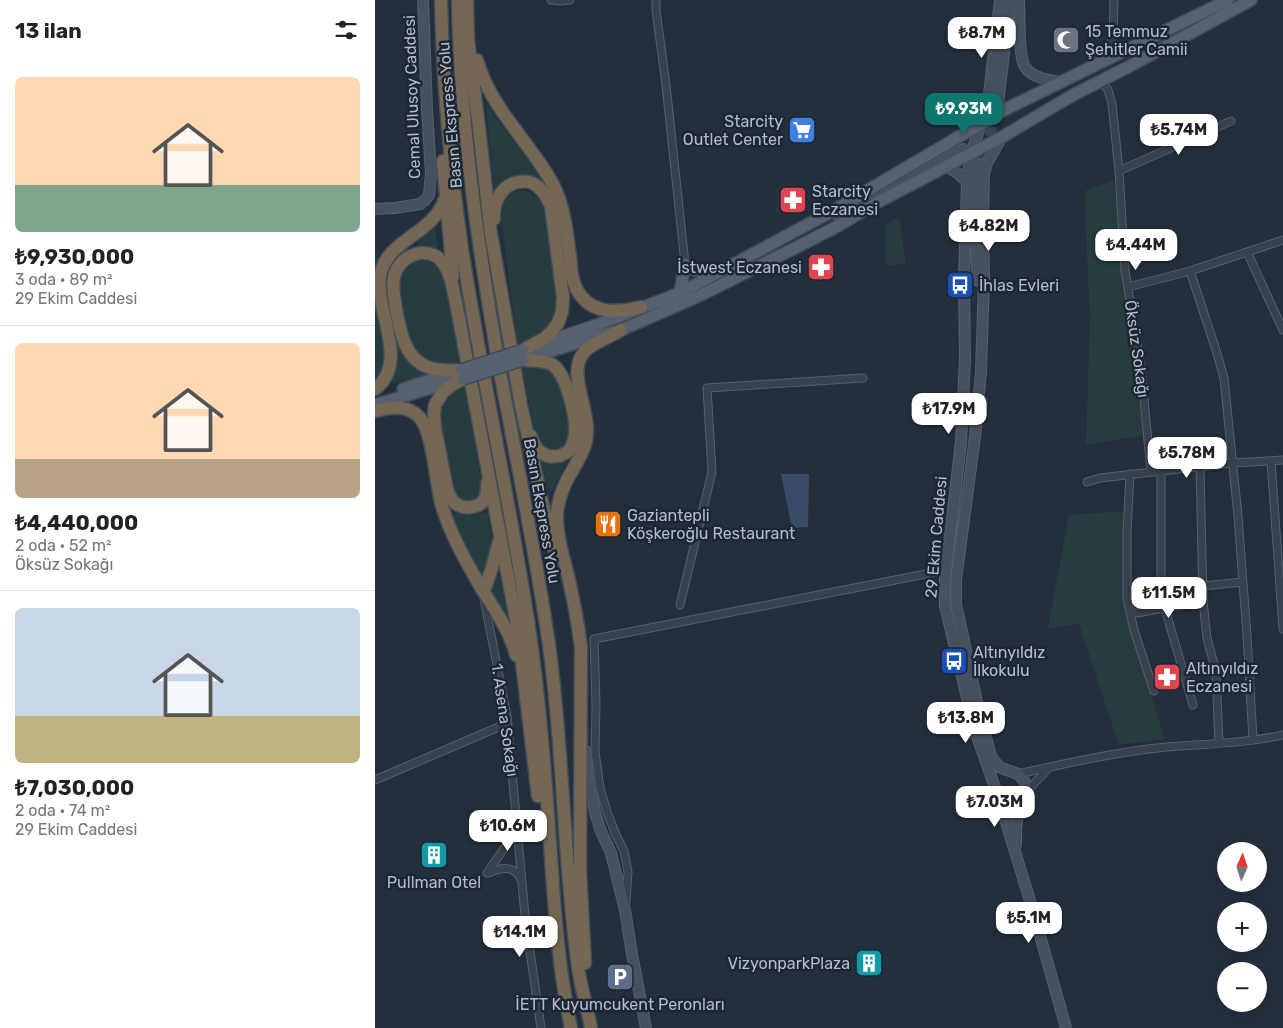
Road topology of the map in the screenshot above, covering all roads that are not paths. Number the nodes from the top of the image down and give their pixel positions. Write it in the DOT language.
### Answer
graph roads {
  1 [pos="423,0"];
  2 [pos="441,0"];
  3 [pos="551,0"];
  4 [pos="570,0"];
  5 [pos="656,0"];
  6 [pos="1001,0"];
  7 [pos="1010,0"];
  8 [pos="1019,0"];
  9 [pos="1114,0"];
  10 [pos="1228,0"];
  11 [pos="1251,0"];
  12 [pos="464,1"];
  13 [pos="1210,5"];
  14 [pos="1112,43"];
  15 [pos="442,46"];
  16 [pos="1120,53"];
  17 [pos="1101,63"];
  18 [pos="1101,81"];
  19 [pos="1061,82"];
  20 [pos="998,105"];
  21 [pos="1231,121"];
  22 [pos="981,123"];
  23 [pos="1001,137"];
  24 [pos="967,151"];
  25 [pos="978,164"];
  26 [pos="946,167"];
  27 [pos="1119,171"];
  28 [pos="967,182"];
  29 [pos="446,196"];
  30 [pos="375,208"];
  31 [pos="1283,240"];
  32 [pos="803,244"];
  33 [pos="1247,252"];
  34 [pos="497,261"];
  35 [pos="685,264"];
  36 [pos="1190,271"];
  37 [pos="717,274"];
  38 [pos="1128,287"];
  39 [pos="680,293"];
  40 [pos="456,303"];
  41 [pos="641,307"];
  42 [pos="621,330"];
  43 [pos="1283,330"];
  44 [pos="982,339"];
  45 [pos="523,355"];
  46 [pos="462,374"];
  47 [pos="863,378"];
  48 [pos="375,389"];
  49 [pos="375,398"];
  50 [pos="375,405"];
  51 [pos="521,405"];
  52 [pos="375,411"];
  53 [pos="1283,460"];
  54 [pos="1271,461"];
  55 [pos="1233,463"];
  56 [pos="486,466"];
  57 [pos="1200,467"];
  58 [pos="1161,471"];
  59 [pos="1151,472"];
  60 [pos="1130,474"];
  61 [pos="1087,482"];
  62 [pos="1283,502"];
  63 [pos="1274,505"];
  64 [pos="500,536"];
  65 [pos="946,570"];
  66 [pos="1243,582"];
  67 [pos="1281,583"];
  68 [pos="1203,586"];
  69 [pos="483,591"];
  70 [pos="573,600"];
  71 [pos="1203,601"];
  72 [pos="680,605"];
  73 [pos="1165,608"];
  74 [pos="1131,614"];
  75 [pos="1283,629"];
  76 [pos="1249,671"];
  77 [pos="1216,672"];
  78 [pos="1154,691"];
  79 [pos="526,696"];
  80 [pos="1193,705"];
  81 [pos="508,723"];
  82 [pos="581,724"];
  83 [pos="1283,735"];
  84 [pos="1253,739"];
  85 [pos="1219,743"];
  86 [pos="1050,767"];
  87 [pos="1016,773"];
  88 [pos="375,780"];
  89 [pos="997,792"];
  90 [pos="1024,794"];
  91 [pos="516,817"];
  92 [pos="1015,854"];
  93 [pos="522,885"];
  94 [pos="625,910"];
  95 [pos="556,934"];
  96 [pos="587,1012"];
  97 [pos="541,1028"];
  98 [pos="571,1028"];
  99 [pos="591,1028"];
  100 [pos="646,1028"];
  101 [pos="1066,1028"];
  1 -- 30 [label="main road, Cemal Ulusoy Caddesi"];
  2 -- 15 [label="highway, Basın Ekspress Yolu"];
  3 -- 4 [label="street"];
  5 -- 35 [label="street"];
  6 -- 22 [label="main road, 29 Ekim Caddesi"];
  7 -- 20 [label="main road"];
  8 -- 19 [label="main road"];
  9 -- 14 [label="street"];
  10 -- 13 [label="main road"];
  11 -- 18 [label="main road"];
  12 -- 34 [label="highway"];
  12 -- 41 [label="highway"];
  12 -- 96 [label="highway, Basın Ekspress Yolu"];
  13 -- 16 [label="main road"];
  14 -- 16 [label="street"];
  14 -- 17 [label="street"];
  15 -- 29 [label="highway"];
  15 -- 95 [label="highway, Basın Ekspress Yolu"];
  16 -- 17 [label="main road"];
  17 -- 19 [label="main road"];
  18 -- 23 [label="main road"];
  18 -- 27 [label="street, Öksüz Sokağı"];
  19 -- 22 [label="main road"];
  21 -- 27 [label="street"];
  22 -- 24 [label="main road, 29 Ekim Caddesi"];
  22 -- 37 [label="main road"];
  23 -- 24 [label="main road"];
  23 -- 44 [label="main road, 29 Ekim Caddesi"];
  24 -- 26 [label="main road"];
  24 -- 28 [label="main road, 29 Ekim Caddesi"];
  24 -- 32 [label="main road"];
  25 -- 44 [label="main road"];
  26 -- 28 [label="main road"];
  26 -- 32 [label="main road"];
  27 -- 38 [label="street, Öksüz Sokağı"];
  28 -- 65 [label="main road, 29 Ekim Caddesi"];
  29 -- 40 [label="highway"];
  29 -- 48 [label="highway"];
  31 -- 33 [label="street"];
  32 -- 42 [label="main road"];
  33 -- 36 [label="street"];
  33 -- 43 [label="street"];
  34 -- 45 [label="highway"];
  34 -- 51 [label="highway"];
  35 -- 37 [label="main road"];
  35 -- 39 [label="main road"];
  36 -- 38 [label="street"];
  36 -- 55 [label="street"];
  37 -- 39 [label="main road"];
  38 -- 59 [label="street, Öksüz Sokağı"];
  39 -- 41 [label="main road"];
  40 -- 46 [label="highway"];
  40 -- 56 [label="highway"];
  41 -- 45 [label="main road"];
  42 -- 45 [label="main road"];
  42 -- 70 [label="highway"];
  44 -- 87 [label="main road, 29 Ekim Caddesi"];
  45 -- 46 [label="main road, bridge"];
  45 -- 51 [label="highway"];
  46 -- 49 [label="main road"];
  46 -- 50 [label="main road"];
  46 -- 56 [label="highway"];
  47 -- 72 [label="street"];
  51 -- 70 [label="highway"];
  52 -- 69 [label="highway"];
  53 -- 54 [label="street"];
  54 -- 55 [label="street"];
  54 -- 63 [label="street"];
  55 -- 57 [label="street"];
  55 -- 66 [label="street"];
  56 -- 64 [label="highway"];
  57 -- 58 [label="street"];
  57 -- 68 [label="street"];
  58 -- 59 [label="street"];
  58 -- 73 [label="street"];
  59 -- 60 [label="street"];
  60 -- 61 [label="street"];
  60 -- 74 [label="street"];
  62 -- 63 [label="street"];
  63 -- 67 [label="street"];
  64 -- 69 [label="highway"];
  64 -- 79 [label="highway"];
  65 -- 89 [label="main road, 29 Ekim Caddesi"];
  65 -- 94 [label="street"];
  66 -- 68 [label="street"];
  66 -- 76 [label="street"];
  67 -- 75 [label="street"];
  68 -- 71 [label="street"];
  69 -- 79 [label="highway"];
  69 -- 81 [label="street, 1. Asena Sokağı"];
  70 -- 82 [label="highway"];
  71 -- 73 [label="street"];
  71 -- 77 [label="street"];
  73 -- 74 [label="street"];
  73 -- 80 [label="street"];
  74 -- 78 [label="street"];
  76 -- 77 [label="street"];
  76 -- 84 [label="street"];
  77 -- 85 [label="street"];
  79 -- 95 [label="highway"];
  81 -- 88 [label="street"];
  81 -- 91 [label="street, 1. Asena Sokağı"];
  82 -- 94 [label="main road"];
  82 -- 96 [label="highway"];
  83 -- 84 [label="street"];
  84 -- 85 [label="street"];
  85 -- 86 [label="street"];
  86 -- 87 [label="street"];
  86 -- 90 [label="street"];
  87 -- 89 [label="main road"];
  87 -- 90 [label="main road"];
  89 -- 90 [label="main road"];
  89 -- 92 [label="main road, 29 Ekim Caddesi"];
  90 -- 92 [label="main road"];
  91 -- 93 [label="street, 1. Asena Sokağı"];
  91 -- 93 [label="street"];
  92 -- 101 [label="main road, 29 Ekim Caddesi"];
  93 -- 97 [label="street, 1. Asena Sokağı"];
  94 -- 100 [label="main road"];
  95 -- 98 [label="highway, Basın Ekspress Yolu"];
  96 -- 99 [label="highway, Basın Ekspress Yolu"];
}
